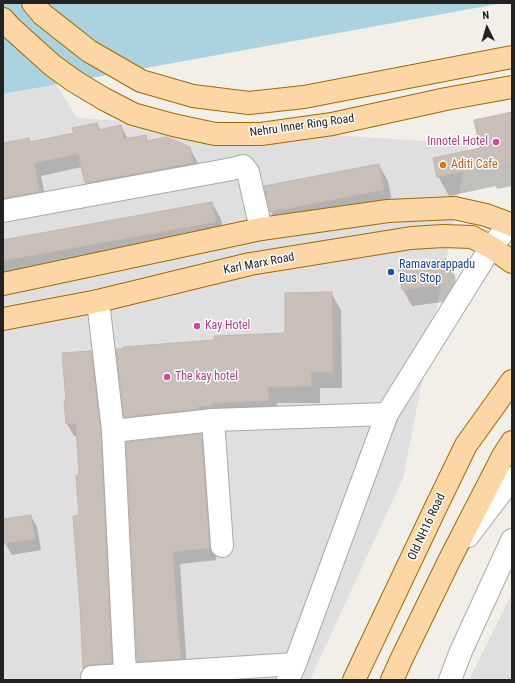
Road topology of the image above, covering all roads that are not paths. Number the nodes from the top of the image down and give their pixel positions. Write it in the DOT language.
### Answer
graph roads {
  1 [pos="33,3"];
  2 [pos="3,19"];
  3 [pos="512,57"];
  4 [pos="512,87"];
  5 [pos="3,211"];
  6 [pos="511,223"];
  7 [pos="261,229"];
  8 [pos="492,247"];
  9 [pos="512,262"];
  10 [pos="3,284"];
  11 [pos="98,301"];
  12 [pos="3,319"];
  13 [pos="512,381"];
  14 [pos="387,414"];
  15 [pos="213,420"];
  16 [pos="112,431"];
  17 [pos="512,442"];
  18 [pos="512,478"];
  19 [pos="512,540"];
  20 [pos="222,546"];
  21 [pos="449,561"];
  22 [pos="291,672"];
  23 [pos="125,674"];
  24 [pos="92,676"];
  25 [pos="354,680"];
  26 [pos="392,680"];
  27 [pos="450,680"];
  1 -- 3 [label="main road"];
  2 -- 4 [label="main road, Nehru Inner Ring Road"];
  5 -- 7 [label="street"];
  6 -- 7 [label="main road"];
  6 -- 8 [label="street"];
  7 -- 10 [label="main road"];
  8 -- 9 [label="main road, Karl Marx Road"];
  8 -- 11 [label="main road, Karl Marx Road"];
  8 -- 14 [label="street"];
  11 -- 12 [label="main road, Karl Marx Road"];
  11 -- 16 [label="street"];
  13 -- 25 [label="main road, Old NH16 Road"];
  14 -- 15 [label="street"];
  14 -- 22 [label="street"];
  15 -- 16 [label="street"];
  15 -- 20 [label="street"];
  16 -- 23 [label="street"];
  17 -- 21 [label="main road"];
  18 -- 21 [label="street"];
  19 -- 27 [label="street"];
  21 -- 26 [label="main road"];
  22 -- 23 [label="street"];
  23 -- 24 [label="street"];
}
